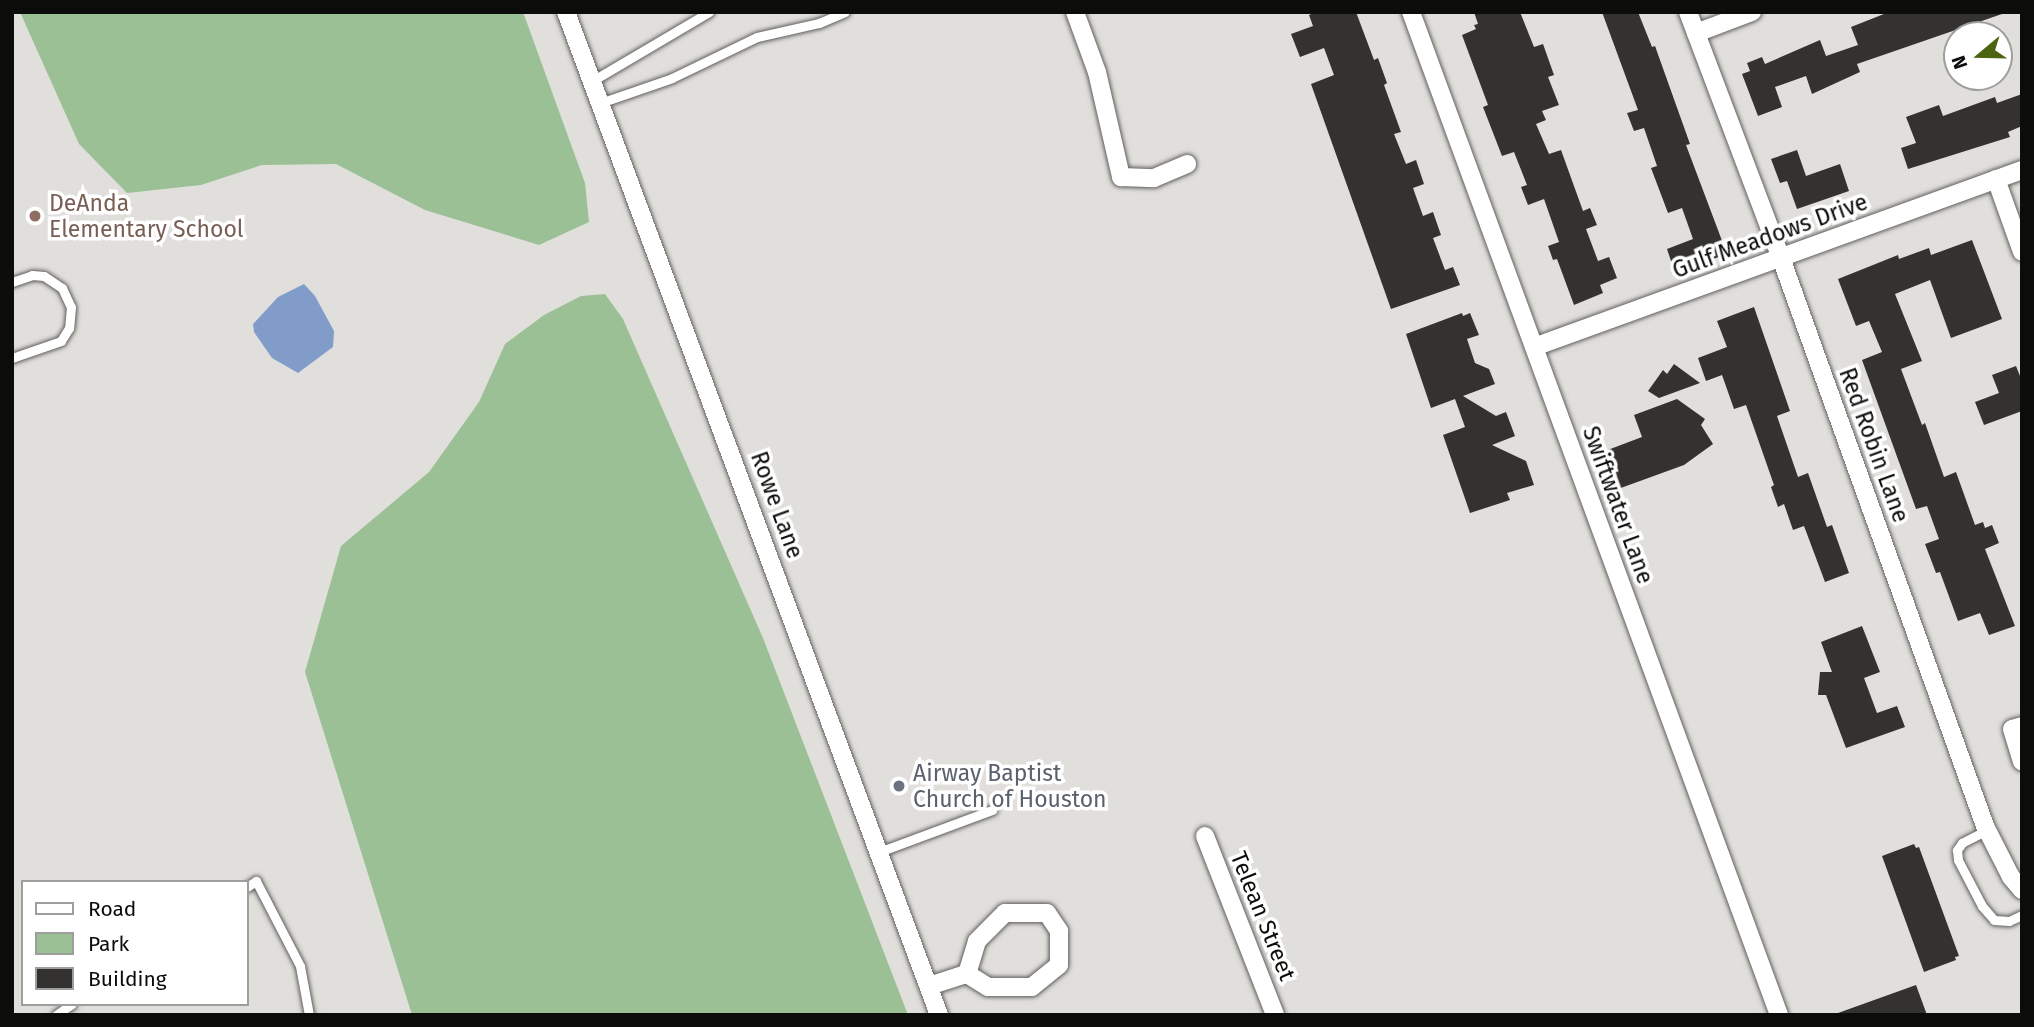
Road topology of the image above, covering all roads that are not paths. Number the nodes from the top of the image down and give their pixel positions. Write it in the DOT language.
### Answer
graph roads {
  1 [pos="566,12"];
  2 [pos="709,12"];
  3 [pos="845,12"];
  4 [pos="1075,12"];
  5 [pos="1411,12"];
  6 [pos="1689,12"];
  7 [pos="1752,12"];
  8 [pos="1696,33"];
  9 [pos="592,81"];
  10 [pos="600,103"];
  11 [pos="1187,164"];
  12 [pos="2022,170"];
  13 [pos="1996,179"];
  14 [pos="2022,252"];
  15 [pos="1781,258"];
  16 [pos="12,282"];
  17 [pos="1534,347"];
  18 [pos="12,358"];
  19 [pos="2022,726"];
  20 [pos="2022,761"];
  21 [pos="992,810"];
  22 [pos="1987,830"];
  23 [pos="1205,836"];
  24 [pos="879,852"];
  25 [pos="248,886"];
  26 [pos="2022,890"];
  27 [pos="2022,915"];
  28 [pos="967,974"];
  29 [pos="929,986"];
  30 [pos="309,1015"];
  31 [pos="939,1015"];
  32 [pos="1275,1015"];
  33 [pos="1779,1015"];
  1 -- 9 [label="street, Rowe Lane"];
  2 -- 9 [label="lane"];
  3 -- 10 [label="lane"];
  4 -- 11 [label="street"];
  5 -- 17 [label="street, Swiftwater Lane"];
  6 -- 8 [label="street, Red Robin Lane"];
  7 -- 8 [label="street"];
  8 -- 15 [label="street, Red Robin Lane"];
  9 -- 10 [label="street, Rowe Lane"];
  10 -- 24 [label="street, Rowe Lane"];
  12 -- 13 [label="street, Gulf Meadows Drive"];
  13 -- 14 [label="street"];
  13 -- 15 [label="street, Gulf Meadows Drive"];
  15 -- 17 [label="street, Gulf Meadows Drive"];
  15 -- 22 [label="street, Red Robin Lane"];
  16 -- 18 [label="lane"];
  17 -- 33 [label="street, Swiftwater Lane"];
  19 -- 20 [label="street"];
  21 -- 24 [label="lane"];
  22 -- 26 [label="street, Red Robin Lane"];
  22 -- 27 [label="lane"];
  23 -- 32 [label="street, Telean Street"];
  24 -- 29 [label="street, Rowe Lane"];
  25 -- 30 [label="lane"];
  28 -- 28 [label="street"];
  28 -- 29 [label="street"];
  29 -- 31 [label="street, Rowe Lane"];
}
